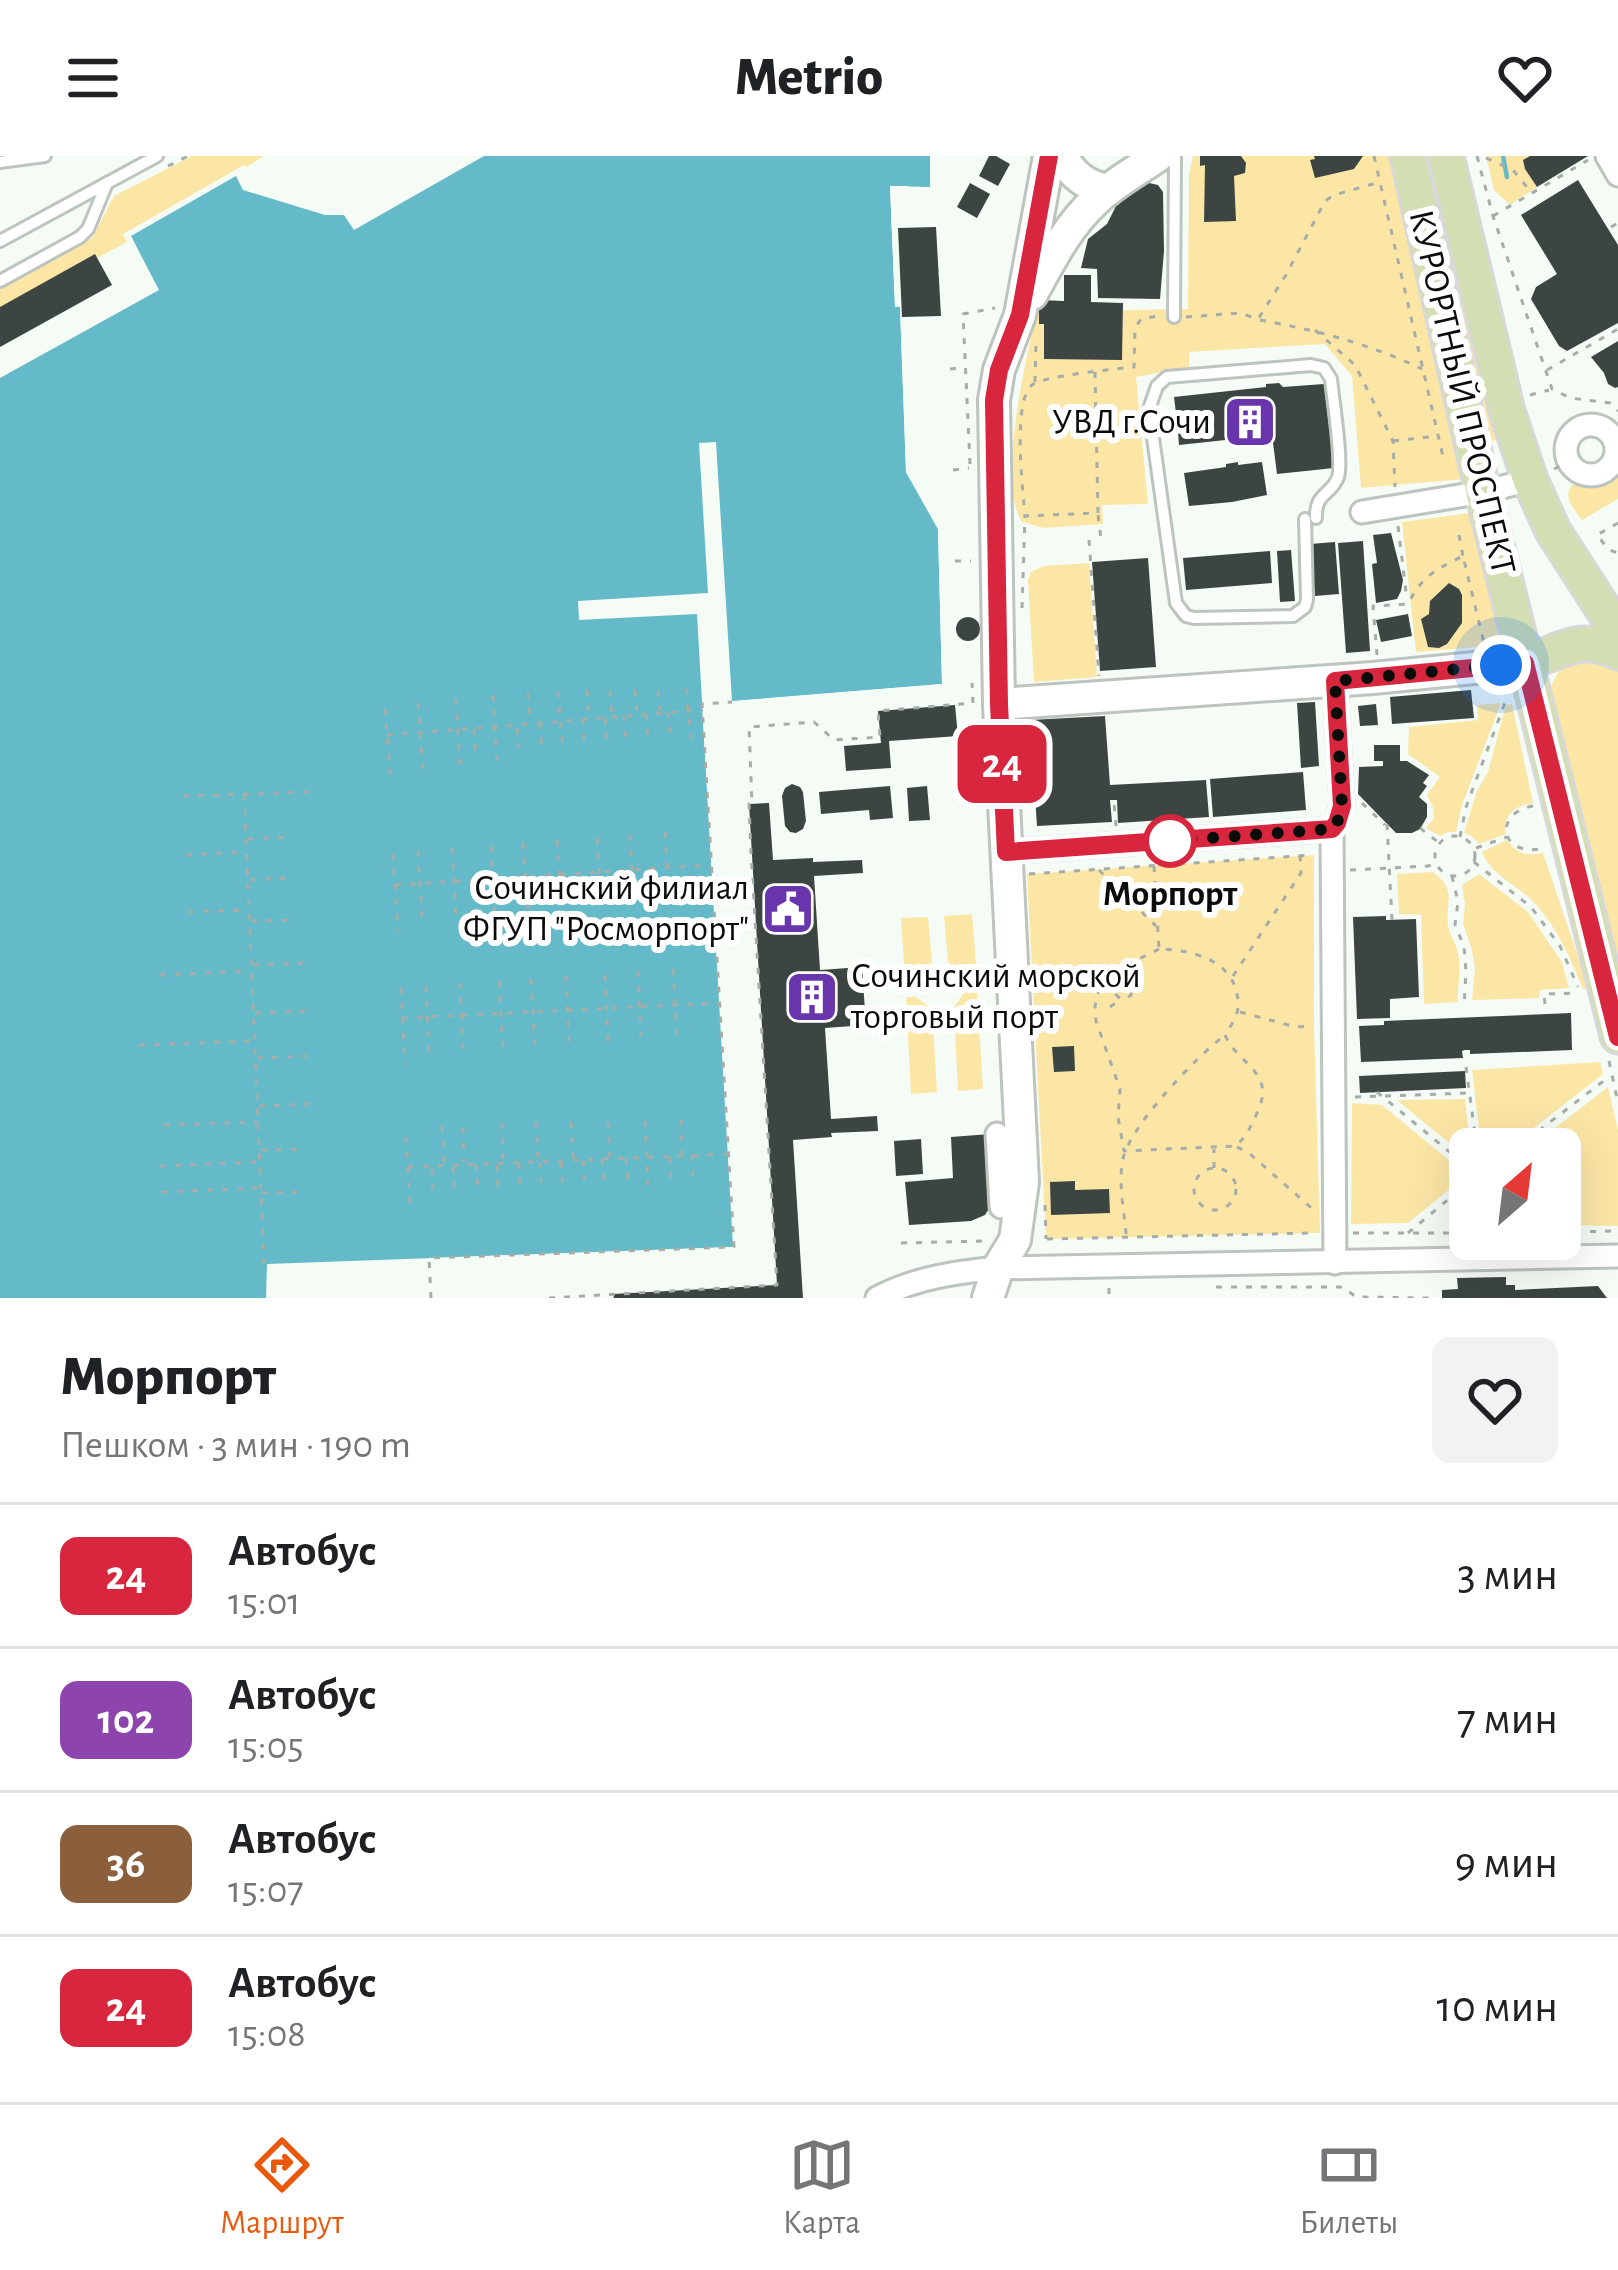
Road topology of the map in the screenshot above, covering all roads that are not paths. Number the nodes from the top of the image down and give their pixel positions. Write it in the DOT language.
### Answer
graph roads {
  1 [pos="45,156"];
  2 [pos="157,156"];
  3 [pos="1049,156"];
  4 [pos="1062,156"];
  5 [pos="1158,156"];
  6 [pos="1174,156"];
  7 [pos="1408,156"];
  8 [pos="1446,156"];
  9 [pos="1607,156"];
  10 [pos="0,162"];
  11 [pos="1618,175"];
  12 [pos="107,182"];
  13 [pos="1108,190"];
  14 [pos="0,241"];
  15 [pos="0,281"];
  16 [pos="1020,315"];
  17 [pos="1174,317"];
  18 [pos="1618,414"];
  19 [pos="1593,425"];
  20 [pos="1616,461"];
  21 [pos="1530,480"];
  22 [pos="1483,492"];
  23 [pos="1361,512"];
  24 [pos="1310,519"];
  25 [pos="1618,632"];
  26 [pos="1618,652"];
  27 [pos="1536,660"];
  28 [pos="1335,681"];
  29 [pos="999,704"];
  30 [pos="1332,829"];
  31 [pos="1017,863"];
  32 [pos="1618,1036"];
  33 [pos="998,1134"];
  34 [pos="1001,1207"];
  35 [pos="1618,1256"];
  36 [pos="1335,1263"];
  37 [pos="998,1268"];
  38 [pos="885,1294"];
  39 [pos="930,1298"];
  40 [pos="988,1298"];
  1 -- 10 [label="lane"];
  2 -- 12 [label="lane"];
  3 -- 16 [label="main road"];
  4 -- 13 [label="main road"];
  5 -- 13 [label="main road"];
  6 -- 17 [label="lane"];
  7 -- 22 [label="main road, КУРОРТНЫЙ ПРОСПЕКТ"];
  8 -- 21 [label="main road, КУРОРТНЫЙ ПРОСПЕКТ"];
  9 -- 11 [label="street"];
  12 -- 14 [label="lane"];
  12 -- 15 [label="lane"];
  13 -- 16 [label="main road"];
  16 -- 29 [label="main road"];
  18 -- 19 [label="street"];
  19 -- 20 [label="street"];
  19 -- 20 [label="street"];
  21 -- 22 [label="street"];
  21 -- 25 [label="main road, КУРОРТНЫЙ ПРОСПЕКТ"];
  22 -- 23 [label="street"];
  22 -- 27 [label="main road, КУРОРТНЫЙ ПРОСПЕКТ"];
  24 -- 24 [label="lane"];
  26 -- 27 [label="main road"];
  27 -- 28 [label="main road"];
  27 -- 32 [label="main road"];
  28 -- 29 [label="main road"];
  28 -- 30 [label="street"];
  29 -- 31 [label="main road"];
  30 -- 31 [label="street"];
  30 -- 36 [label="street"];
  31 -- 37 [label="main road"];
  33 -- 34 [label="street"];
  35 -- 36 [label="street"];
  36 -- 37 [label="street"];
  37 -- 38 [label="street"];
  37 -- 40 [label="main road"];
  38 -- 39 [label="street"];
}
